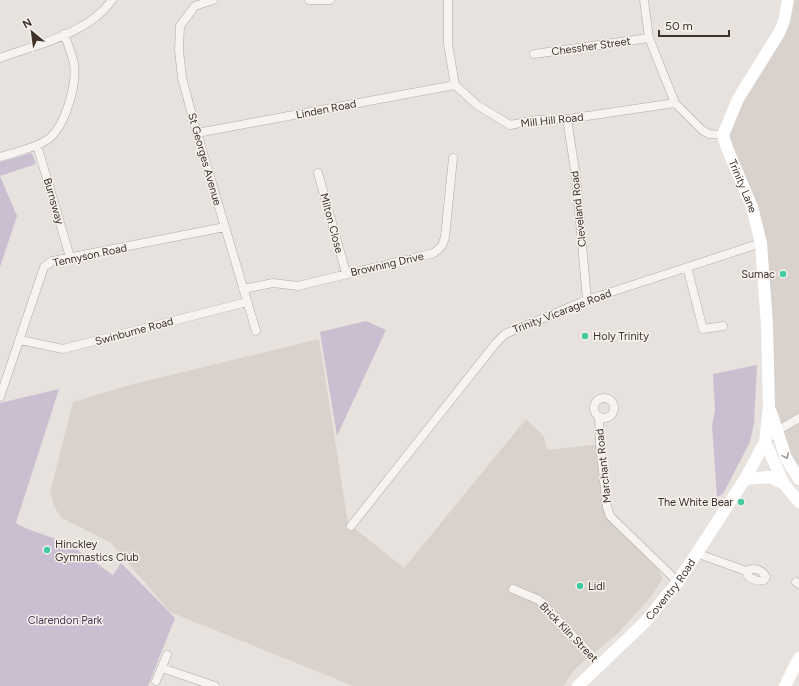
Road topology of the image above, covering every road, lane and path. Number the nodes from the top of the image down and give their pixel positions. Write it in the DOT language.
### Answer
graph roads {
  1 [pos="112,0"];
  2 [pos="213,0"];
  3 [pos="309,0"];
  4 [pos="330,0"];
  5 [pos="448,0"];
  6 [pos="644,0"];
  7 [pos="792,5"];
  8 [pos="64,34"];
  9 [pos="649,38"];
  10 [pos="534,54"];
  11 [pos="0,58"];
  12 [pos="455,85"];
  13 [pos="675,103"];
  14 [pos="567,119"];
  15 [pos="197,134"];
  16 [pos="723,136"];
  17 [pos="36,145"];
  18 [pos="0,157"];
  19 [pos="453,158"];
  20 [pos="318,173"];
  21 [pos="225,227"];
  22 [pos="761,243"];
  23 [pos="70,257"];
  24 [pos="687,267"];
  25 [pos="346,273"];
  26 [pos="243,289"];
  27 [pos="587,300"];
  28 [pos="247,302"];
  29 [pos="723,326"];
  30 [pos="256,331"];
  31 [pos="20,340"];
  32 [pos="0,397"];
  33 [pos="769,407"];
  34 [pos="599,417"];
  35 [pos="799,418"];
  36 [pos="777,431"];
  37 [pos="764,442"];
  38 [pos="745,479"];
  39 [pos="799,479"];
  40 [pos="784,484"];
  41 [pos="799,502"];
  42 [pos="351,526"];
  43 [pos="696,553"];
  44 [pos="746,571"];
  45 [pos="678,582"];
  46 [pos="513,591"];
  47 [pos="167,655"];
  48 [pos="799,658"];
  49 [pos="601,665"];
  50 [pos="162,668"];
  51 [pos="156,681"];
  52 [pos="215,686"];
  53 [pos="578,686"];
  54 [pos="785,686"];
  1 -- 8 [label="street"];
  2 -- 15 [label="street, St Georges Avenue"];
  3 -- 4 [label="street"];
  5 -- 12 [label="street"];
  6 -- 9 [label="street"];
  7 -- 16 [label="main road"];
  8 -- 11 [label="street"];
  8 -- 17 [label="street"];
  9 -- 10 [label="street, Chessher Street"];
  9 -- 13 [label="street"];
  12 -- 14 [label="street, Mill Hill Road"];
  12 -- 15 [label="street, Linden Road"];
  13 -- 14 [label="street, Mill Hill Road"];
  13 -- 16 [label="street"];
  14 -- 27 [label="street, Cleveland Road"];
  15 -- 21 [label="street, St Georges Avenue"];
  16 -- 22 [label="main road, Trinity Lane"];
  17 -- 18 [label="street"];
  17 -- 23 [label="street, Burnsway"];
  19 -- 25 [label="street, Browning Drive"];
  20 -- 25 [label="street, Milton Close"];
  21 -- 23 [label="street, Tennyson Road"];
  21 -- 26 [label="street, St Georges Avenue"];
  22 -- 24 [label="street, Trinity Vicarage Road"];
  22 -- 33 [label="main road, Trinity Lane"];
  23 -- 31 [label="street, Tennyson Road"];
  24 -- 27 [label="street, Trinity Vicarage Road"];
  24 -- 29 [label="street"];
  25 -- 26 [label="street, Browning Drive"];
  26 -- 28 [label="street, St Georges Avenue"];
  27 -- 42 [label="street, Trinity Vicarage Road"];
  28 -- 30 [label="street, St Georges Avenue"];
  28 -- 31 [label="street, Swinburne Road"];
  31 -- 32 [label="street, Tennyson Road"];
  33 -- 36 [label="main road, Trinity Lane"];
  33 -- 37 [label="main road, Trinity Lane"];
  34 -- 45 [label="street, Marchant Road"];
  35 -- 36 [label="street, Coventry Road"];
  36 -- 37 [label="street, Coventry Road"];
  36 -- 39 [label="main road, Trinity Lane, one-way"];
  37 -- 38 [label="main road, Coventry Road"];
  37 -- 40 [label="main road"];
  38 -- 40 [label="main road"];
  38 -- 43 [label="main road, Coventry Road"];
  40 -- 41 [label="main road"];
  43 -- 44 [label="street"];
  43 -- 45 [label="main road, Coventry Road"];
  45 -- 49 [label="main road, Coventry Road"];
  46 -- 49 [label="street, Brick Kiln Street"];
  47 -- 50 [label="street"];
  48 -- 54 [label="main road"];
  49 -- 53 [label="main road, Coventry Road"];
  50 -- 51 [label="street"];
  50 -- 52 [label="street"];
}
